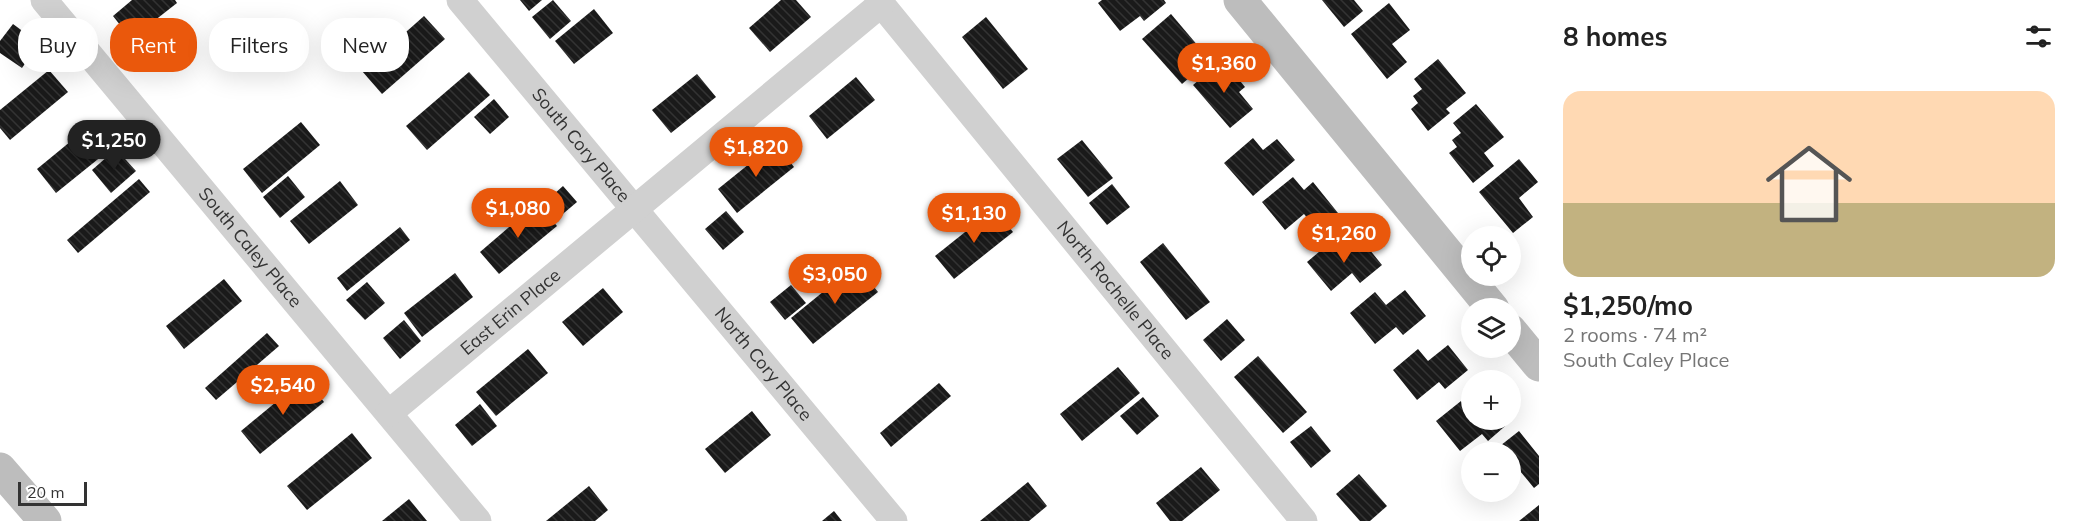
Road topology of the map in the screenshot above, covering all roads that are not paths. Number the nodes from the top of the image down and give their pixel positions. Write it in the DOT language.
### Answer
graph roads {
  1 [pos="44,0"];
  2 [pos="460,0"];
  3 [pos="1240,0"];
  4 [pos="879,2"];
  5 [pos="634,208"];
  6 [pos="1485,298"];
  7 [pos="1521,343"];
  8 [pos="1539,364"];
  9 [pos="389,413"];
  10 [pos="0,469"];
  11 [pos="45,521"];
  12 [pos="478,521"];
  13 [pos="894,521"];
  14 [pos="1304,521"];
  1 -- 9 [label="street, South Caley Place"];
  2 -- 5 [label="street, South Cory Place"];
  3 -- 6 [label="street"];
  4 -- 5 [label="street, East Erin Place"];
  4 -- 14 [label="street, North Rochelle Place"];
  5 -- 9 [label="street, East Erin Place"];
  5 -- 13 [label="street, North Cory Place"];
  7 -- 8 [label="street"];
  9 -- 12 [label="street, South Caley Place"];
  10 -- 11 [label="street"];
}
